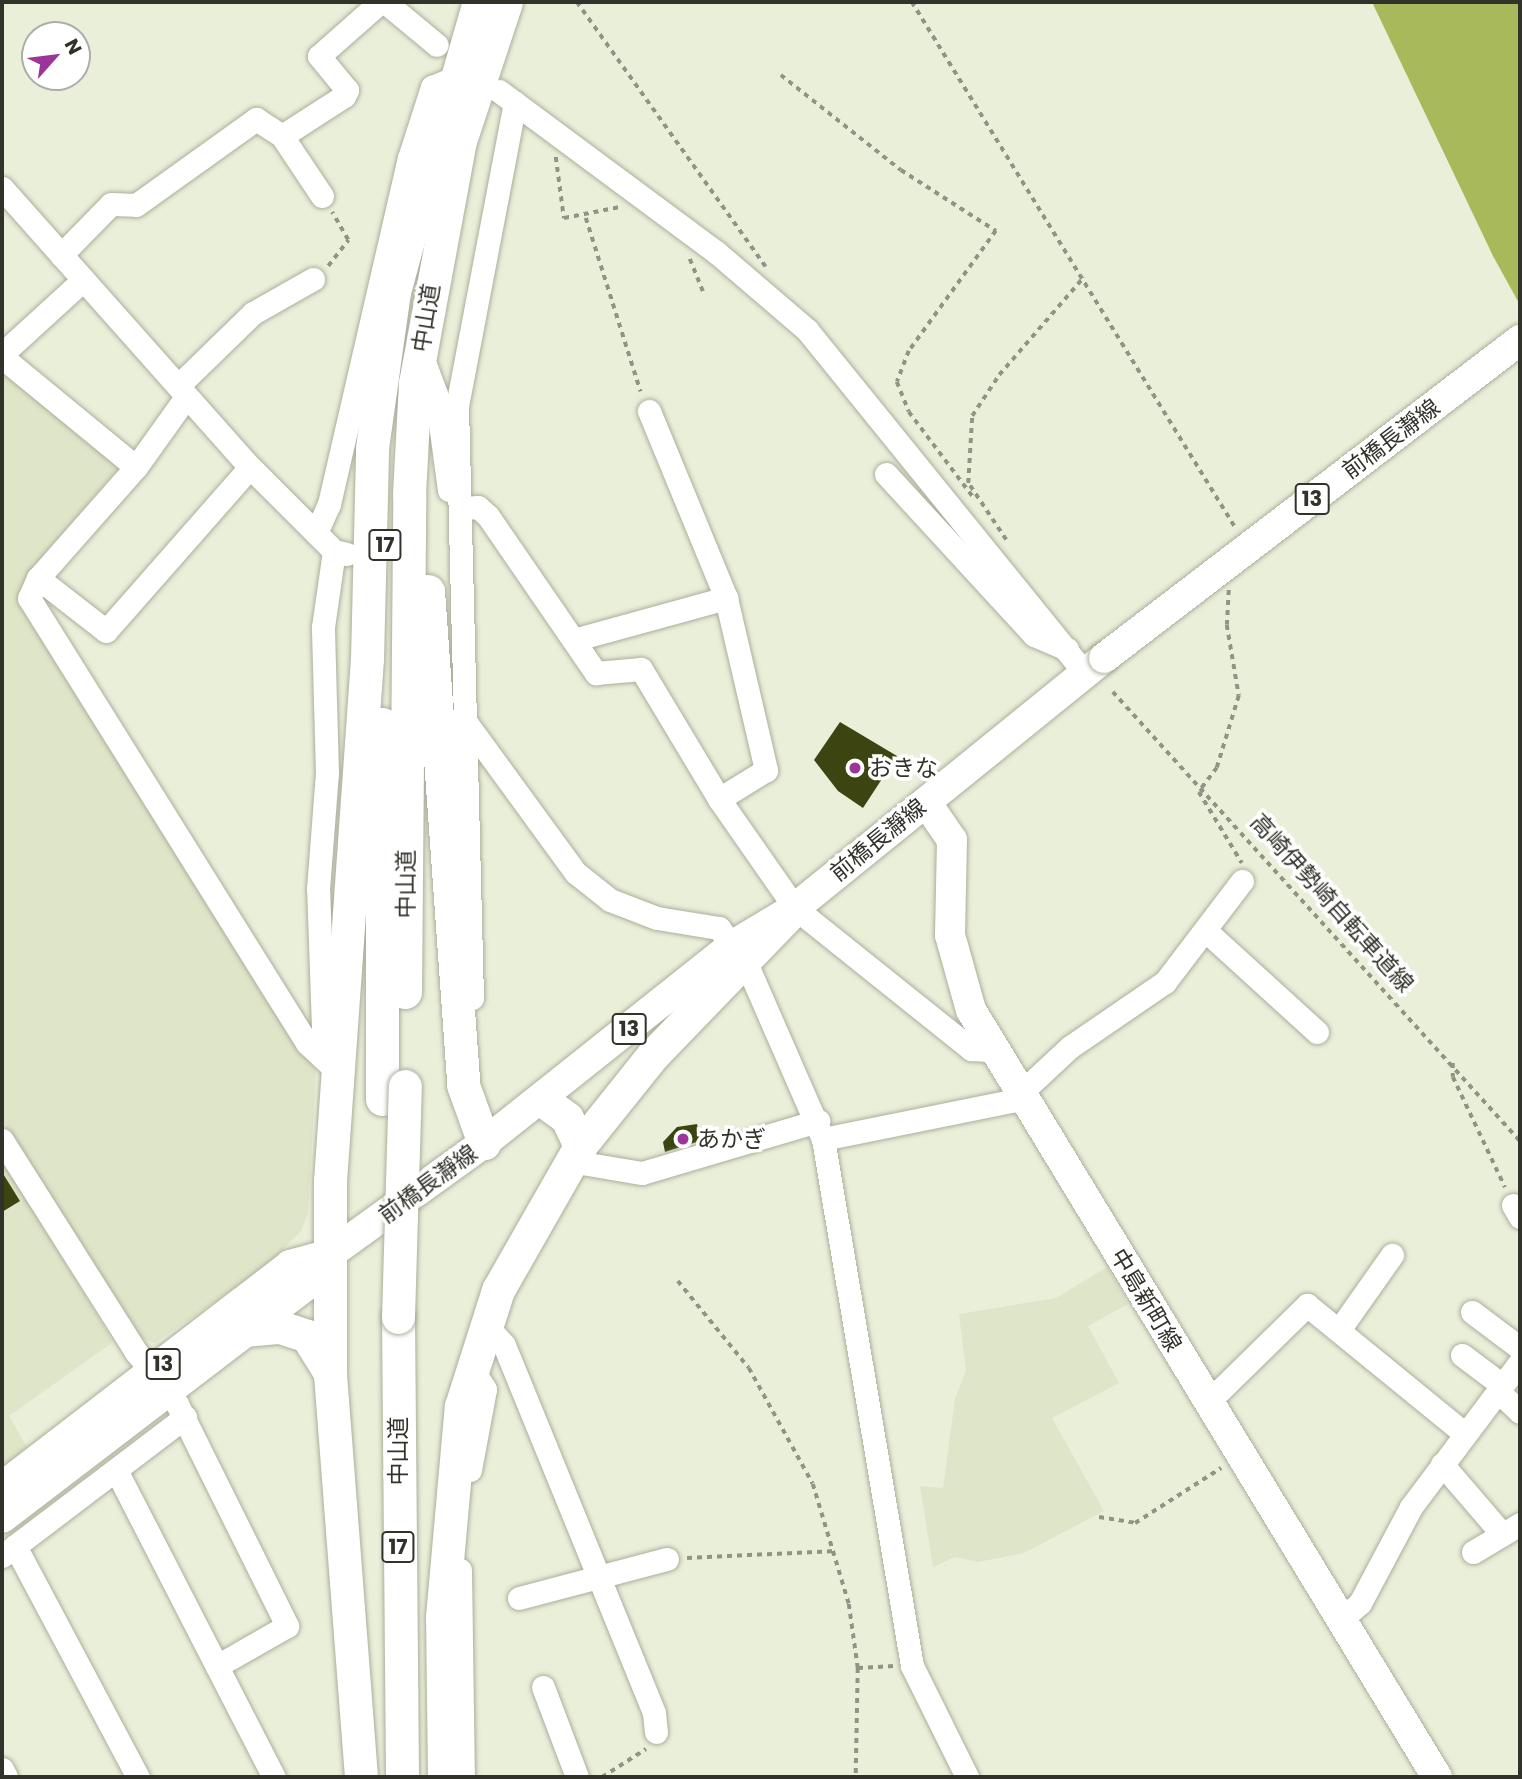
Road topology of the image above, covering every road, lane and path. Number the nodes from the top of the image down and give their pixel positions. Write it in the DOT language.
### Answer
graph roads {
  1 [pos="382,2"];
  2 [pos="479,2"];
  3 [pos="506,2"];
  4 [pos="577,2"];
  5 [pos="912,2"];
  6 [pos="408,10"];
  7 [pos="437,45"];
  8 [pos="781,75"];
  9 [pos="453,78"];
  10 [pos="282,136"];
  11 [pos="560,138"];
  12 [pos="423,185"];
  13 [pos="2,188"];
  14 [pos="322,196"];
  15 [pos="629,213"];
  16 [pos="586,218"];
  17 [pos="679,248"];
  18 [pos="61,255"];
  19 [pos="772,275"];
  20 [pos="1084,277"];
  21 [pos="313,279"];
  22 [pos="83,280"];
  23 [pos="703,291"];
  24 [pos="1520,340"];
  25 [pos="420,350"];
  26 [pos="2,355"];
  27 [pos="415,383"];
  28 [pos="183,390"];
  29 [pos="649,411"];
  30 [pos="136,467"];
  31 [pos="250,467"];
  32 [pos="886,474"];
  33 [pos="973,497"];
  34 [pos="461,519"];
  35 [pos="316,533"];
  36 [pos="1234,535"];
  37 [pos="1012,550"];
  38 [pos="38,578"];
  39 [pos="1230,586"];
  40 [pos="440,588"];
  41 [pos="463,594"];
  42 [pos="726,597"];
  43 [pos="577,639"];
  44 [pos="1085,660"];
  45 [pos="1113,692"];
  46 [pos="465,721"];
  47 [pos="1201,785"];
  48 [pos="719,799"];
  49 [pos="926,802"];
  50 [pos="1242,881"];
  51 [pos="795,908"];
  52 [pos="1206,931"];
  53 [pos="737,956"];
  54 [pos="1317,1032"];
  55 [pos="993,1051"];
  56 [pos="474,1057"];
  57 [pos="1453,1063"];
  58 [pos="330,1064"];
  59 [pos="394,1092"];
  60 [pos="1021,1094"];
  61 [pos="541,1099"];
  62 [pos="820,1130"];
  63 [pos="2,1140"];
  64 [pos="1520,1141"];
  65 [pos="484,1143"];
  66 [pos="575,1154"];
  67 [pos="1517,1211"];
  68 [pos="330,1254"];
  69 [pos="1392,1255"];
  70 [pos="678,1281"];
  71 [pos="1472,1312"];
  72 [pos="388,1320"];
  73 [pos="485,1324"];
  74 [pos="244,1330"];
  75 [pos="1339,1330"];
  76 [pos="1520,1348"];
  77 [pos="1461,1355"];
  78 [pos="1520,1362"];
  79 [pos="472,1369"];
  80 [pos="330,1375"];
  81 [pos="160,1382"];
  82 [pos="1500,1388"];
  83 [pos="1208,1402"];
  84 [pos="1520,1412"];
  85 [pos="185,1417"];
  86 [pos="1464,1433"];
  87 [pos="1240,1455"];
  88 [pos="1442,1464"];
  89 [pos="116,1471"];
  90 [pos="2,1487"];
  91 [pos="1099,1517"];
  92 [pos="2,1518"];
  93 [pos="1511,1529"];
  94 [pos="8,1551"];
  95 [pos="837,1551"];
  96 [pos="1473,1552"];
  97 [pos="667,1559"];
  98 [pos="600,1577"];
  99 [pos="519,1598"];
  100 [pos="1341,1620"];
  101 [pos="217,1666"];
  102 [pos="912,1666"];
  103 [pos="858,1668"];
  104 [pos="543,1687"];
  105 [pos="656,1732"];
  106 [pos="2,1769"];
  107 [pos="6,1777"];
  108 [pos="138,1777"];
  109 [pos="274,1777"];
  110 [pos="361,1777"];
  111 [pos="382,1777"];
  112 [pos="402,1777"];
  113 [pos="444,1777"];
  114 [pos="463,1777"];
  115 [pos="577,1777"];
  116 [pos="602,1777"];
  117 [pos="856,1777"];
  118 [pos="967,1777"];
  119 [pos="1437,1777"];
  1 -- 6 [label="street"];
  1 -- 10 [label="street"];
  2 -- 9 [label="highway, 中山道 / 17"];
  3 -- 25 [label="highway, 中山道 / 17"];
  4 -- 19 [label="path"];
  5 -- 20 [label="path"];
  6 -- 7 [label="street"];
  8 -- 33 [label="path"];
  9 -- 12 [label="highway, 中山道 / 17"];
  9 -- 35 [label="street"];
  10 -- 14 [label="street"];
  10 -- 18 [label="street"];
  11 -- 16 [label="path"];
  11 -- 34 [label="street"];
  11 -- 44 [label="street"];
  12 -- 58 [label="highway, 17"];
  12 -- 59 [label="highway, 中山道 / 17"];
  13 -- 18 [label="street"];
  14 -- 21 [label="path"];
  15 -- 16 [label="path"];
  16 -- 29 [label="path"];
  17 -- 23 [label="path"];
  18 -- 22 [label="street"];
  20 -- 33 [label="path"];
  20 -- 36 [label="path"];
  21 -- 28 [label="street"];
  22 -- 26 [label="street"];
  22 -- 28 [label="street"];
  24 -- 44 [label="main road, 前橋長瀞線 / 13, bridge"];
  25 -- 27 [label="highway, 中山道 / 17"];
  25 -- 34 [label="street"];
  26 -- 30 [label="street"];
  27 -- 59 [label="highway, 中山道 / 17"];
  27 -- 65 [label="highway, 17"];
  28 -- 30 [label="street"];
  28 -- 31 [label="street"];
  29 -- 42 [label="street"];
  30 -- 38 [label="street"];
  31 -- 35 [label="street"];
  31 -- 38 [label="street"];
  32 -- 44 [label="street"];
  33 -- 37 [label="path"];
  34 -- 41 [label="street"];
  34 -- 43 [label="street"];
  35 -- 58 [label="street"];
  38 -- 58 [label="street"];
  39 -- 47 [label="path"];
  40 -- 41 [label="street"];
  41 -- 46 [label="street"];
  42 -- 43 [label="street"];
  42 -- 48 [label="street"];
  43 -- 48 [label="street"];
  44 -- 49 [label="main road, 前橋長瀞線 / 13"];
  45 -- 47 [label="path, 高崎伊勢崎自転車道線"];
  46 -- 53 [label="street"];
  46 -- 56 [label="street"];
  47 -- 50 [label="path"];
  47 -- 57 [label="path, 高崎伊勢崎自転車道線"];
  48 -- 51 [label="street"];
  49 -- 51 [label="main road, 前橋長瀞線 / 13"];
  49 -- 55 [label="main road, 中島新町線"];
  50 -- 52 [label="street"];
  51 -- 53 [label="highway"];
  51 -- 55 [label="street"];
  52 -- 54 [label="street"];
  52 -- 60 [label="street"];
  53 -- 61 [label="main road, 前橋長瀞線 / 13"];
  53 -- 62 [label="street"];
  53 -- 66 [label="highway"];
  55 -- 60 [label="main road, 中島新町線"];
  57 -- 64 [label="path, 高崎伊勢崎自転車道線"];
  57 -- 67 [label="path"];
  58 -- 68 [label="highway, 17"];
  59 -- 72 [label="highway, 中山道 / 17"];
  60 -- 62 [label="street"];
  60 -- 83 [label="main road, 中島新町線"];
  61 -- 65 [label="main road, 前橋長瀞線 / 13"];
  61 -- 66 [label="highway"];
  62 -- 66 [label="street"];
  62 -- 102 [label="street"];
  63 -- 81 [label="street"];
  65 -- 68 [label="main road, 前橋長瀞線 / 13"];
  66 -- 73 [label="highway"];
  68 -- 74 [label="main road, 前橋長瀞線 / 13"];
  68 -- 80 [label="highway, 17"];
  68 -- 81 [label="main road, 前橋長瀞線 / 13"];
  69 -- 75 [label="street"];
  70 -- 95 [label="path"];
  71 -- 76 [label="street"];
  72 -- 111 [label="highway, 中山道 / 17"];
  72 -- 112 [label="highway, 中山道 / 17"];
  73 -- 79 [label="highway"];
  73 -- 98 [label="street"];
  74 -- 80 [label="highway"];
  74 -- 81 [label="main road, 前橋長瀞線 / 13"];
  75 -- 83 [label="street"];
  75 -- 86 [label="street"];
  77 -- 82 [label="street"];
  78 -- 82 [label="street"];
  79 -- 113 [label="highway"];
  79 -- 114 [label="street"];
  80 -- 110 [label="highway, 17"];
  81 -- 85 [label="street"];
  81 -- 90 [label="main road, 前橋長瀞線 / 13"];
  81 -- 92 [label="main road, 前橋長瀞線 / 13"];
  82 -- 84 [label="street"];
  82 -- 86 [label="street"];
  83 -- 87 [label="main road, 中島新町線"];
  85 -- 89 [label="street"];
  85 -- 101 [label="street"];
  86 -- 88 [label="street"];
  87 -- 91 [label="path"];
  87 -- 100 [label="main road, 中島新町線"];
  88 -- 93 [label="street"];
  88 -- 100 [label="street"];
  89 -- 94 [label="street"];
  89 -- 101 [label="street"];
  93 -- 96 [label="street"];
  94 -- 108 [label="street"];
  95 -- 97 [label="path"];
  95 -- 103 [label="path"];
  97 -- 98 [label="street"];
  98 -- 99 [label="street"];
  98 -- 105 [label="street"];
  100 -- 119 [label="main road, 中島新町線"];
  101 -- 109 [label="street"];
  102 -- 103 [label="path"];
  102 -- 118 [label="street"];
  103 -- 117 [label="path"];
  104 -- 115 [label="street"];
  105 -- 116 [label="path"];
  106 -- 107 [label="street"];
}
